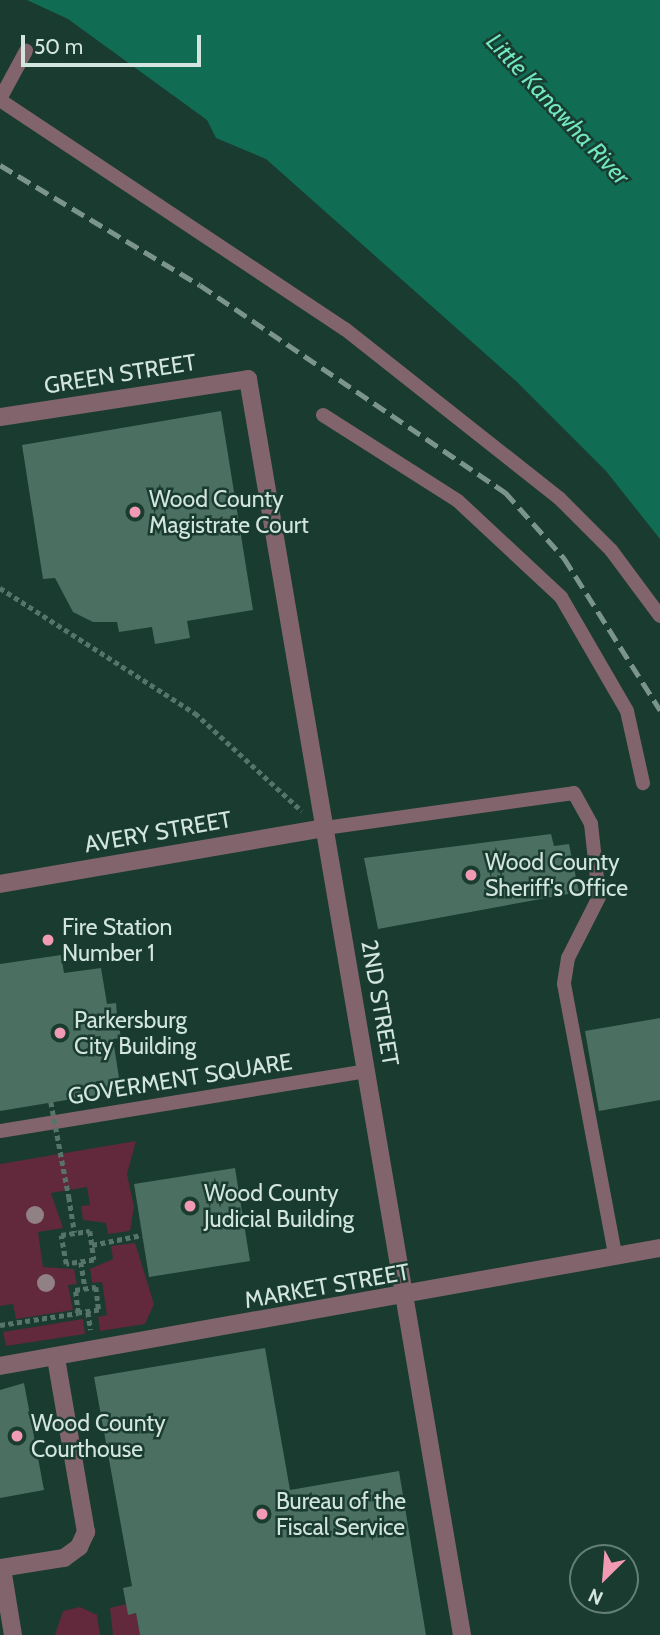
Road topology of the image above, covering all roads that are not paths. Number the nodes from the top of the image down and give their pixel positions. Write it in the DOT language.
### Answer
graph roads {
  1 [pos="26,51"];
  2 [pos="0,99"];
  3 [pos="248,379"];
  4 [pos="323,415"];
  5 [pos="0,417"];
  6 [pos="660,616"];
  7 [pos="643,783"];
  8 [pos="325,828"];
  9 [pos="0,884"];
  10 [pos="366,1071"];
  11 [pos="0,1131"];
  12 [pos="660,1248"];
  13 [pos="615,1255"];
  14 [pos="405,1298"];
  15 [pos="56,1358"];
  16 [pos="0,1366"];
  17 [pos="1,1568"];
  18 [pos="13,1635"];
  19 [pos="463,1635"];
  1 -- 2 [label="lane"];
  2 -- 6 [label="lane"];
  3 -- 5 [label="street, GREEN STREET"];
  3 -- 8 [label="street, 2ND STREET"];
  4 -- 7 [label="lane"];
  8 -- 9 [label="street, AVERY STREET"];
  8 -- 10 [label="street, 2ND STREET"];
  8 -- 13 [label="lane"];
  10 -- 11 [label="lane, GOVERMENT SQUARE"];
  10 -- 14 [label="street, 2ND STREET"];
  12 -- 13 [label="street, MARKET STREET"];
  13 -- 14 [label="street, MARKET STREET"];
  14 -- 15 [label="street, MARKET STREET"];
  14 -- 19 [label="street, 2ND STREET"];
  15 -- 16 [label="street, MARKET STREET"];
  15 -- 17 [label="street"];
  17 -- 18 [label="street"];
}
